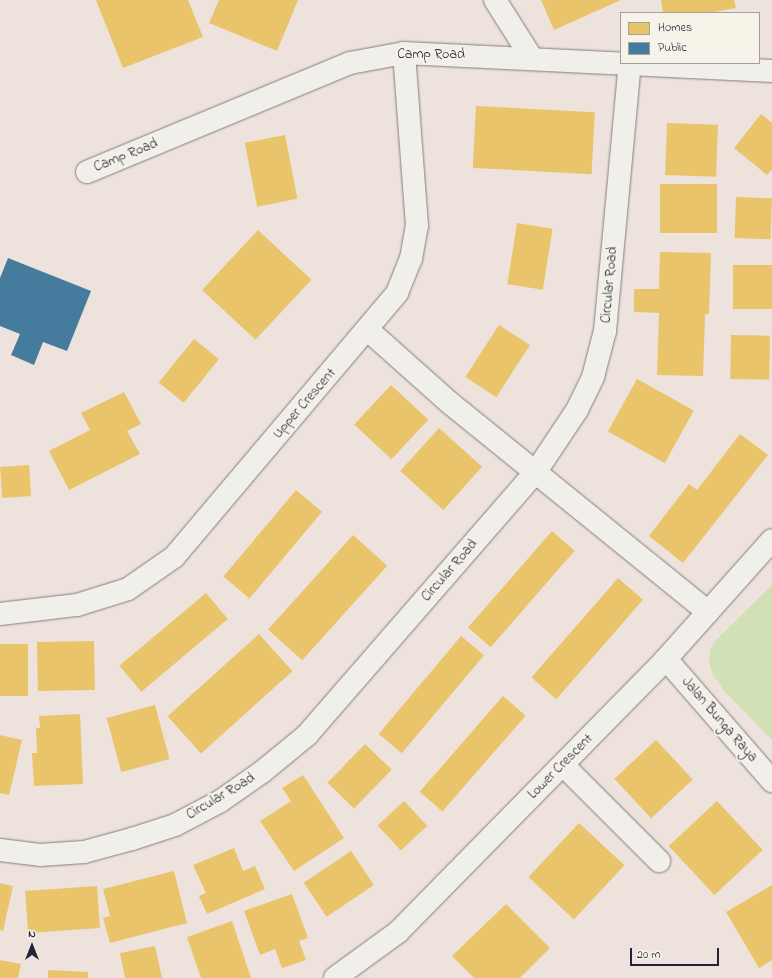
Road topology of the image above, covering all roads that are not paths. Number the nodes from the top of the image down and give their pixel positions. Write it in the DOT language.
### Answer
graph roads {
  1 [pos="495,0"];
  2 [pos="404,53"];
  3 [pos="530,57"];
  4 [pos="620,63"];
  5 [pos="630,64"];
  6 [pos="772,71"];
  7 [pos="87,172"];
  8 [pos="368,330"];
  9 [pos="535,473"];
  10 [pos="772,540"];
  11 [pos="708,612"];
  12 [pos="0,614"];
  13 [pos="666,659"];
  14 [pos="563,765"];
  15 [pos="772,782"];
  16 [pos="0,850"];
  17 [pos="659,861"];
  18 [pos="335,978"];
  1 -- 3 [label="street"];
  2 -- 3 [label="street, Camp Road"];
  2 -- 7 [label="street, Camp Road"];
  2 -- 8 [label="street, Upper Crescent"];
  3 -- 4 [label="street, Camp Road"];
  5 -- 6 [label="street, Camp Road"];
  5 -- 9 [label="street, Circular Road"];
  8 -- 9 [label="street"];
  8 -- 12 [label="street, Upper Crescent"];
  9 -- 11 [label="street"];
  9 -- 16 [label="street, Circular Road"];
  10 -- 11 [label="street, Lower Crescent"];
  11 -- 13 [label="street, Lower Crescent"];
  13 -- 14 [label="street, Lower Crescent"];
  13 -- 15 [label="street, Jalan Bunga Raya"];
  14 -- 17 [label="street"];
  14 -- 18 [label="street, Lower Crescent"];
}
